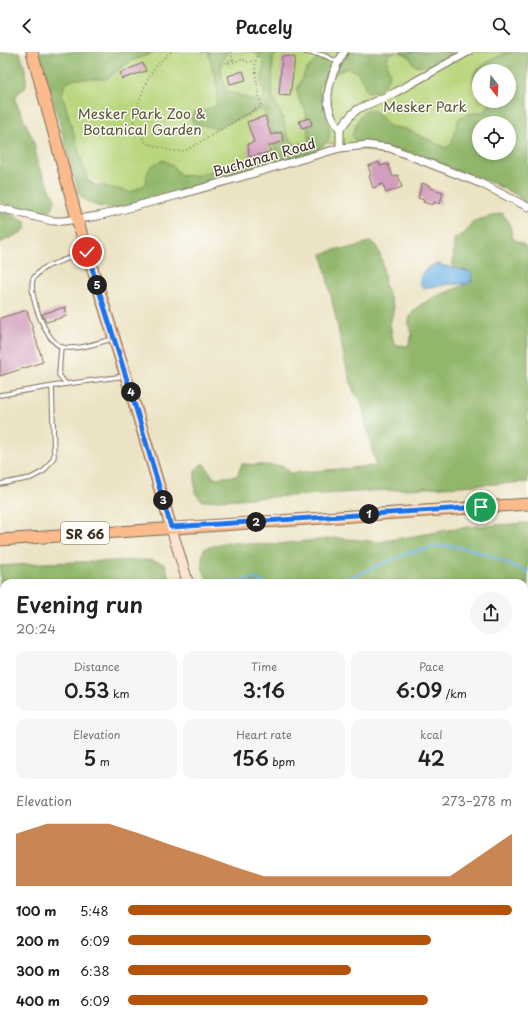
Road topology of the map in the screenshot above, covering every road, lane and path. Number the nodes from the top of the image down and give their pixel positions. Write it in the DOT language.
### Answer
graph roads {
  1 [pos="32,52"];
  2 [pos="171,52"];
  3 [pos="231,52"];
  4 [pos="259,52"];
  5 [pos="305,52"];
  6 [pos="344,52"];
  7 [pos="468,52"];
  8 [pos="256,61"];
  9 [pos="338,62"];
  10 [pos="340,129"];
  11 [pos="340,148"];
  12 [pos="528,207"];
  13 [pos="0,208"];
  14 [pos="77,219"];
  15 [pos="87,252"];
  16 [pos="114,338"];
  17 [pos="61,346"];
  18 [pos="126,376"];
  19 [pos="66,384"];
  20 [pos="52,387"];
  21 [pos="0,395"];
  22 [pos="0,484"];
  23 [pos="528,504"];
  24 [pos="171,527"];
  25 [pos="0,540"];
  26 [pos="186,578"];
  1 -- 14 [label="main road"];
  2 -- 8 [label="path"];
  3 -- 8 [label="path"];
  4 -- 8 [label="path"];
  5 -- 9 [label="lane"];
  6 -- 9 [label="street"];
  7 -- 10 [label="street"];
  9 -- 10 [label="street"];
  10 -- 11 [label="street"];
  11 -- 12 [label="street, Buchanan Road"];
  11 -- 14 [label="street, Buchanan Road"];
  13 -- 14 [label="street, Buchanan Road"];
  14 -- 15 [label="main road"];
  15 -- 16 [label="main road"];
  15 -- 17 [label="lane"];
  16 -- 17 [label="lane"];
  16 -- 18 [label="main road"];
  17 -- 19 [label="lane"];
  18 -- 19 [label="lane"];
  18 -- 24 [label="main road"];
  19 -- 20 [label="lane"];
  20 -- 21 [label="lane"];
  20 -- 22 [label="lane"];
  23 -- 24 [label="main road, SR 66"];
  24 -- 25 [label="main road, SR 66"];
  24 -- 26 [label="main road"];
}
